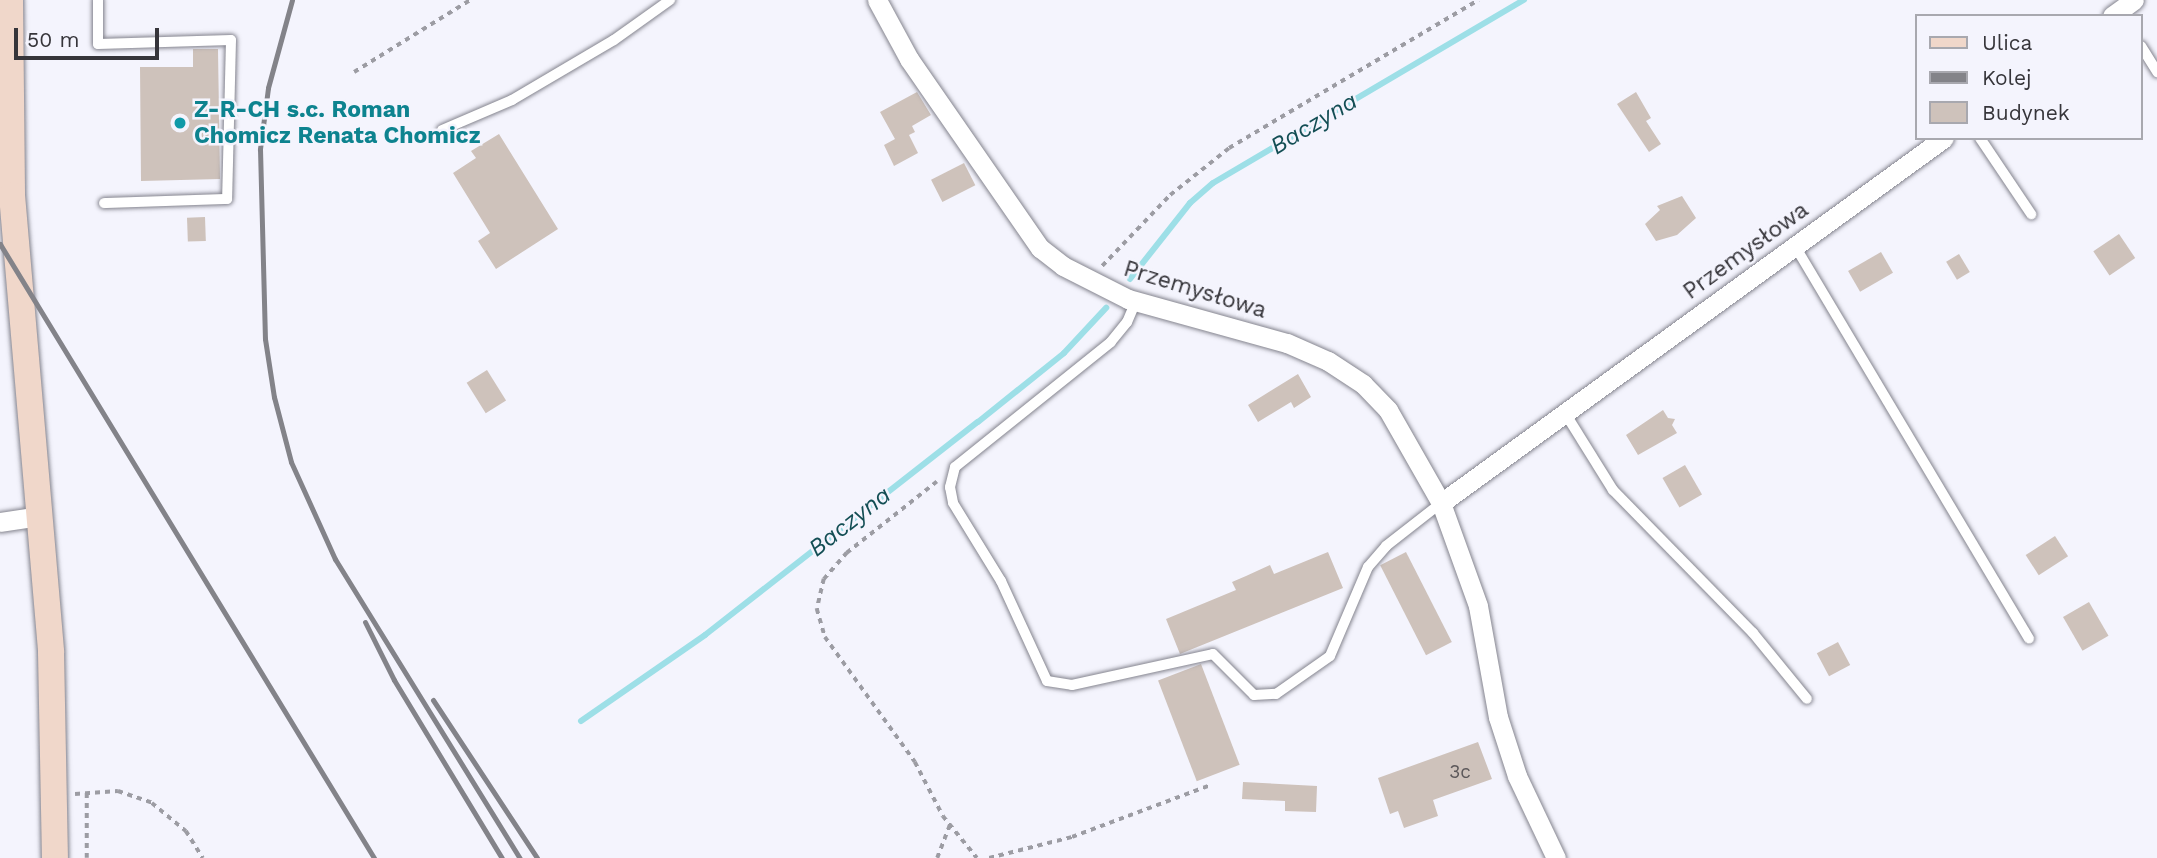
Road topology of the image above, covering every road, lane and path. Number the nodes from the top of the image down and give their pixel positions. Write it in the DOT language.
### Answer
graph roads {
  1 [pos="10,0"];
  2 [pos="97,0"];
  3 [pos="470,0"];
  4 [pos="670,0"];
  5 [pos="877,0"];
  6 [pos="1478,0"];
  7 [pos="2143,49"];
  8 [pos="354,72"];
  9 [pos="2157,72"];
  10 [pos="442,131"];
  11 [pos="1941,140"];
  12 [pos="1981,140"];
  13 [pos="104,203"];
  14 [pos="2031,214"];
  15 [pos="1795,246"];
  16 [pos="1088,279"];
  17 [pos="1136,301"];
  18 [pos="1565,413"];
  19 [pos="955,467"];
  20 [pos="1441,503"];
  21 [pos="40,516"];
  22 [pos="0,522"];
  23 [pos="2029,639"];
  24 [pos="1807,699"];
  25 [pos="1210,785"];
  26 [pos="87,793"];
  27 [pos="57,794"];
  28 [pos="950,824"];
  29 [pos="55,858"];
  30 [pos="88,858"];
  31 [pos="203,858"];
  32 [pos="937,858"];
  33 [pos="977,858"];
  34 [pos="989,858"];
  35 [pos="1556,858"];
  1 -- 21 [label="main road"];
  2 -- 13 [label="lane"];
  3 -- 8 [label="path"];
  4 -- 10 [label="lane"];
  5 -- 16 [label="street, Przemysłowa"];
  6 -- 16 [label="path"];
  7 -- 9 [label="lane"];
  11 -- 15 [label="street, Przemysłowa"];
  12 -- 14 [label="lane"];
  15 -- 18 [label="street, Przemysłowa"];
  15 -- 23 [label="lane"];
  16 -- 17 [label="street, Przemysłowa"];
  17 -- 19 [label="lane"];
  17 -- 20 [label="street, Przemysłowa"];
  18 -- 20 [label="street, Przemysłowa"];
  18 -- 24 [label="lane"];
  19 -- 20 [label="lane"];
  19 -- 28 [label="path"];
  20 -- 35 [label="street, Przemysłowa"];
  21 -- 22 [label="street"];
  21 -- 27 [label="main road"];
  25 -- 34 [label="path"];
  26 -- 27 [label="path"];
  26 -- 30 [label="path"];
  26 -- 31 [label="path"];
  27 -- 29 [label="main road"];
  28 -- 32 [label="path"];
  28 -- 33 [label="path"];
}
